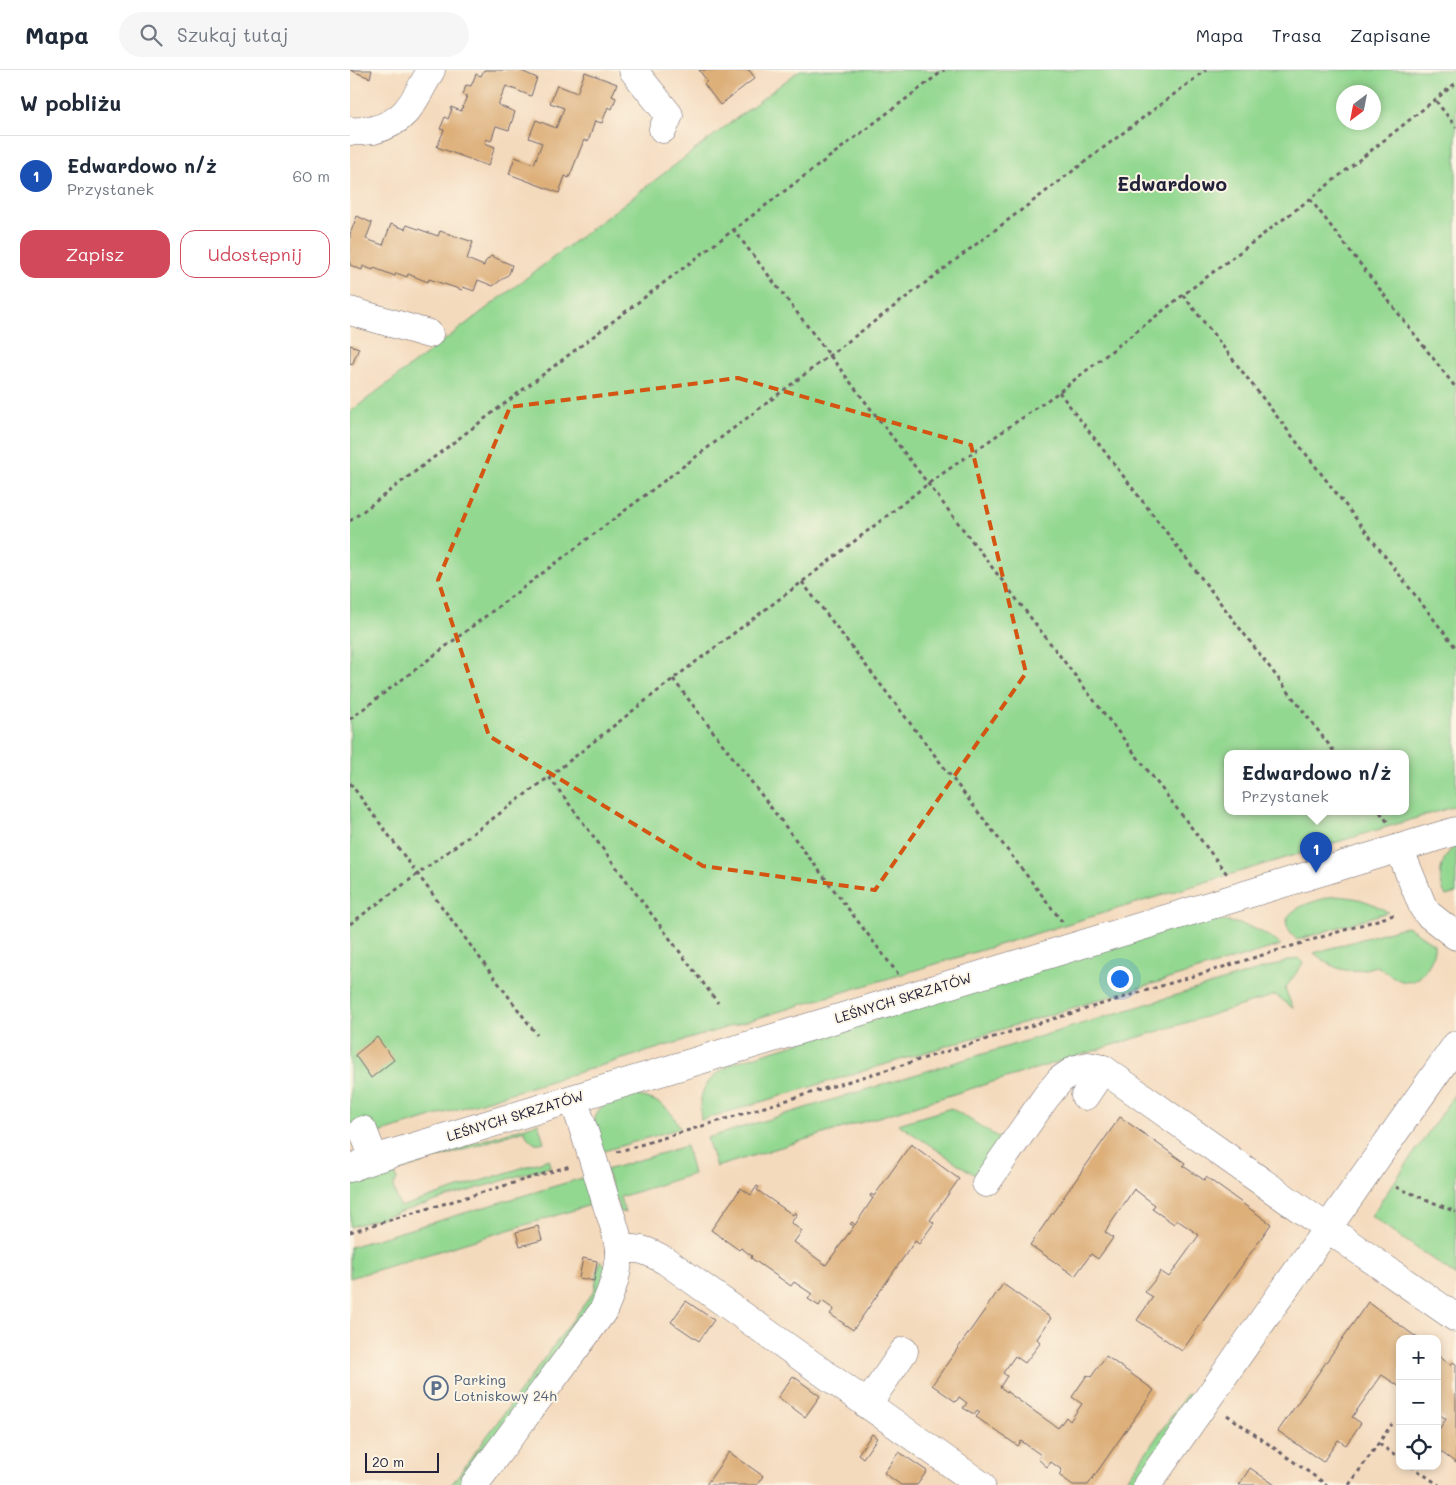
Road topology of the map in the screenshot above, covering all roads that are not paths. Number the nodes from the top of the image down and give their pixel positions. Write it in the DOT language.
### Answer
graph roads {
  1 [pos="430,70"];
  2 [pos="632,70"];
  3 [pos="663,128"];
  4 [pos="350,132"];
  5 [pos="350,311"];
  6 [pos="429,334"];
  7 [pos="1456,831"];
  8 [pos="1395,837"];
  9 [pos="1456,936"];
  10 [pos="1456,1045"];
  11 [pos="1103,1069"];
  12 [pos="1085,1096"];
  13 [pos="573,1099"];
  14 [pos="363,1130"];
  15 [pos="362,1164"];
  16 [pos="986,1183"];
  17 [pos="1328,1228"];
  18 [pos="619,1251"];
  19 [pos="1456,1318"];
  20 [pos="904,1351"];
  21 [pos="867,1405"];
  22 [pos="474,1485"];
  23 [pos="981,1485"];
  24 [pos="1147,1485"];
  1 -- 4 [label="street"];
  2 -- 3 [label="street"];
  5 -- 6 [label="street"];
  7 -- 8 [label="street, LEŚNYCH SKRZATÓW"];
  8 -- 9 [label="street"];
  8 -- 13 [label="street, LEŚNYCH SKRZATÓW"];
  10 -- 17 [label="street"];
  11 -- 12 [label="street"];
  11 -- 16 [label="street"];
  11 -- 17 [label="street"];
  13 -- 15 [label="street, LEŚNYCH SKRZATÓW"];
  13 -- 18 [label="street"];
  14 -- 15 [label="street"];
  17 -- 19 [label="street"];
  17 -- 24 [label="street"];
  18 -- 21 [label="street"];
  18 -- 22 [label="street"];
  20 -- 21 [label="street"];
  21 -- 23 [label="street"];
}
